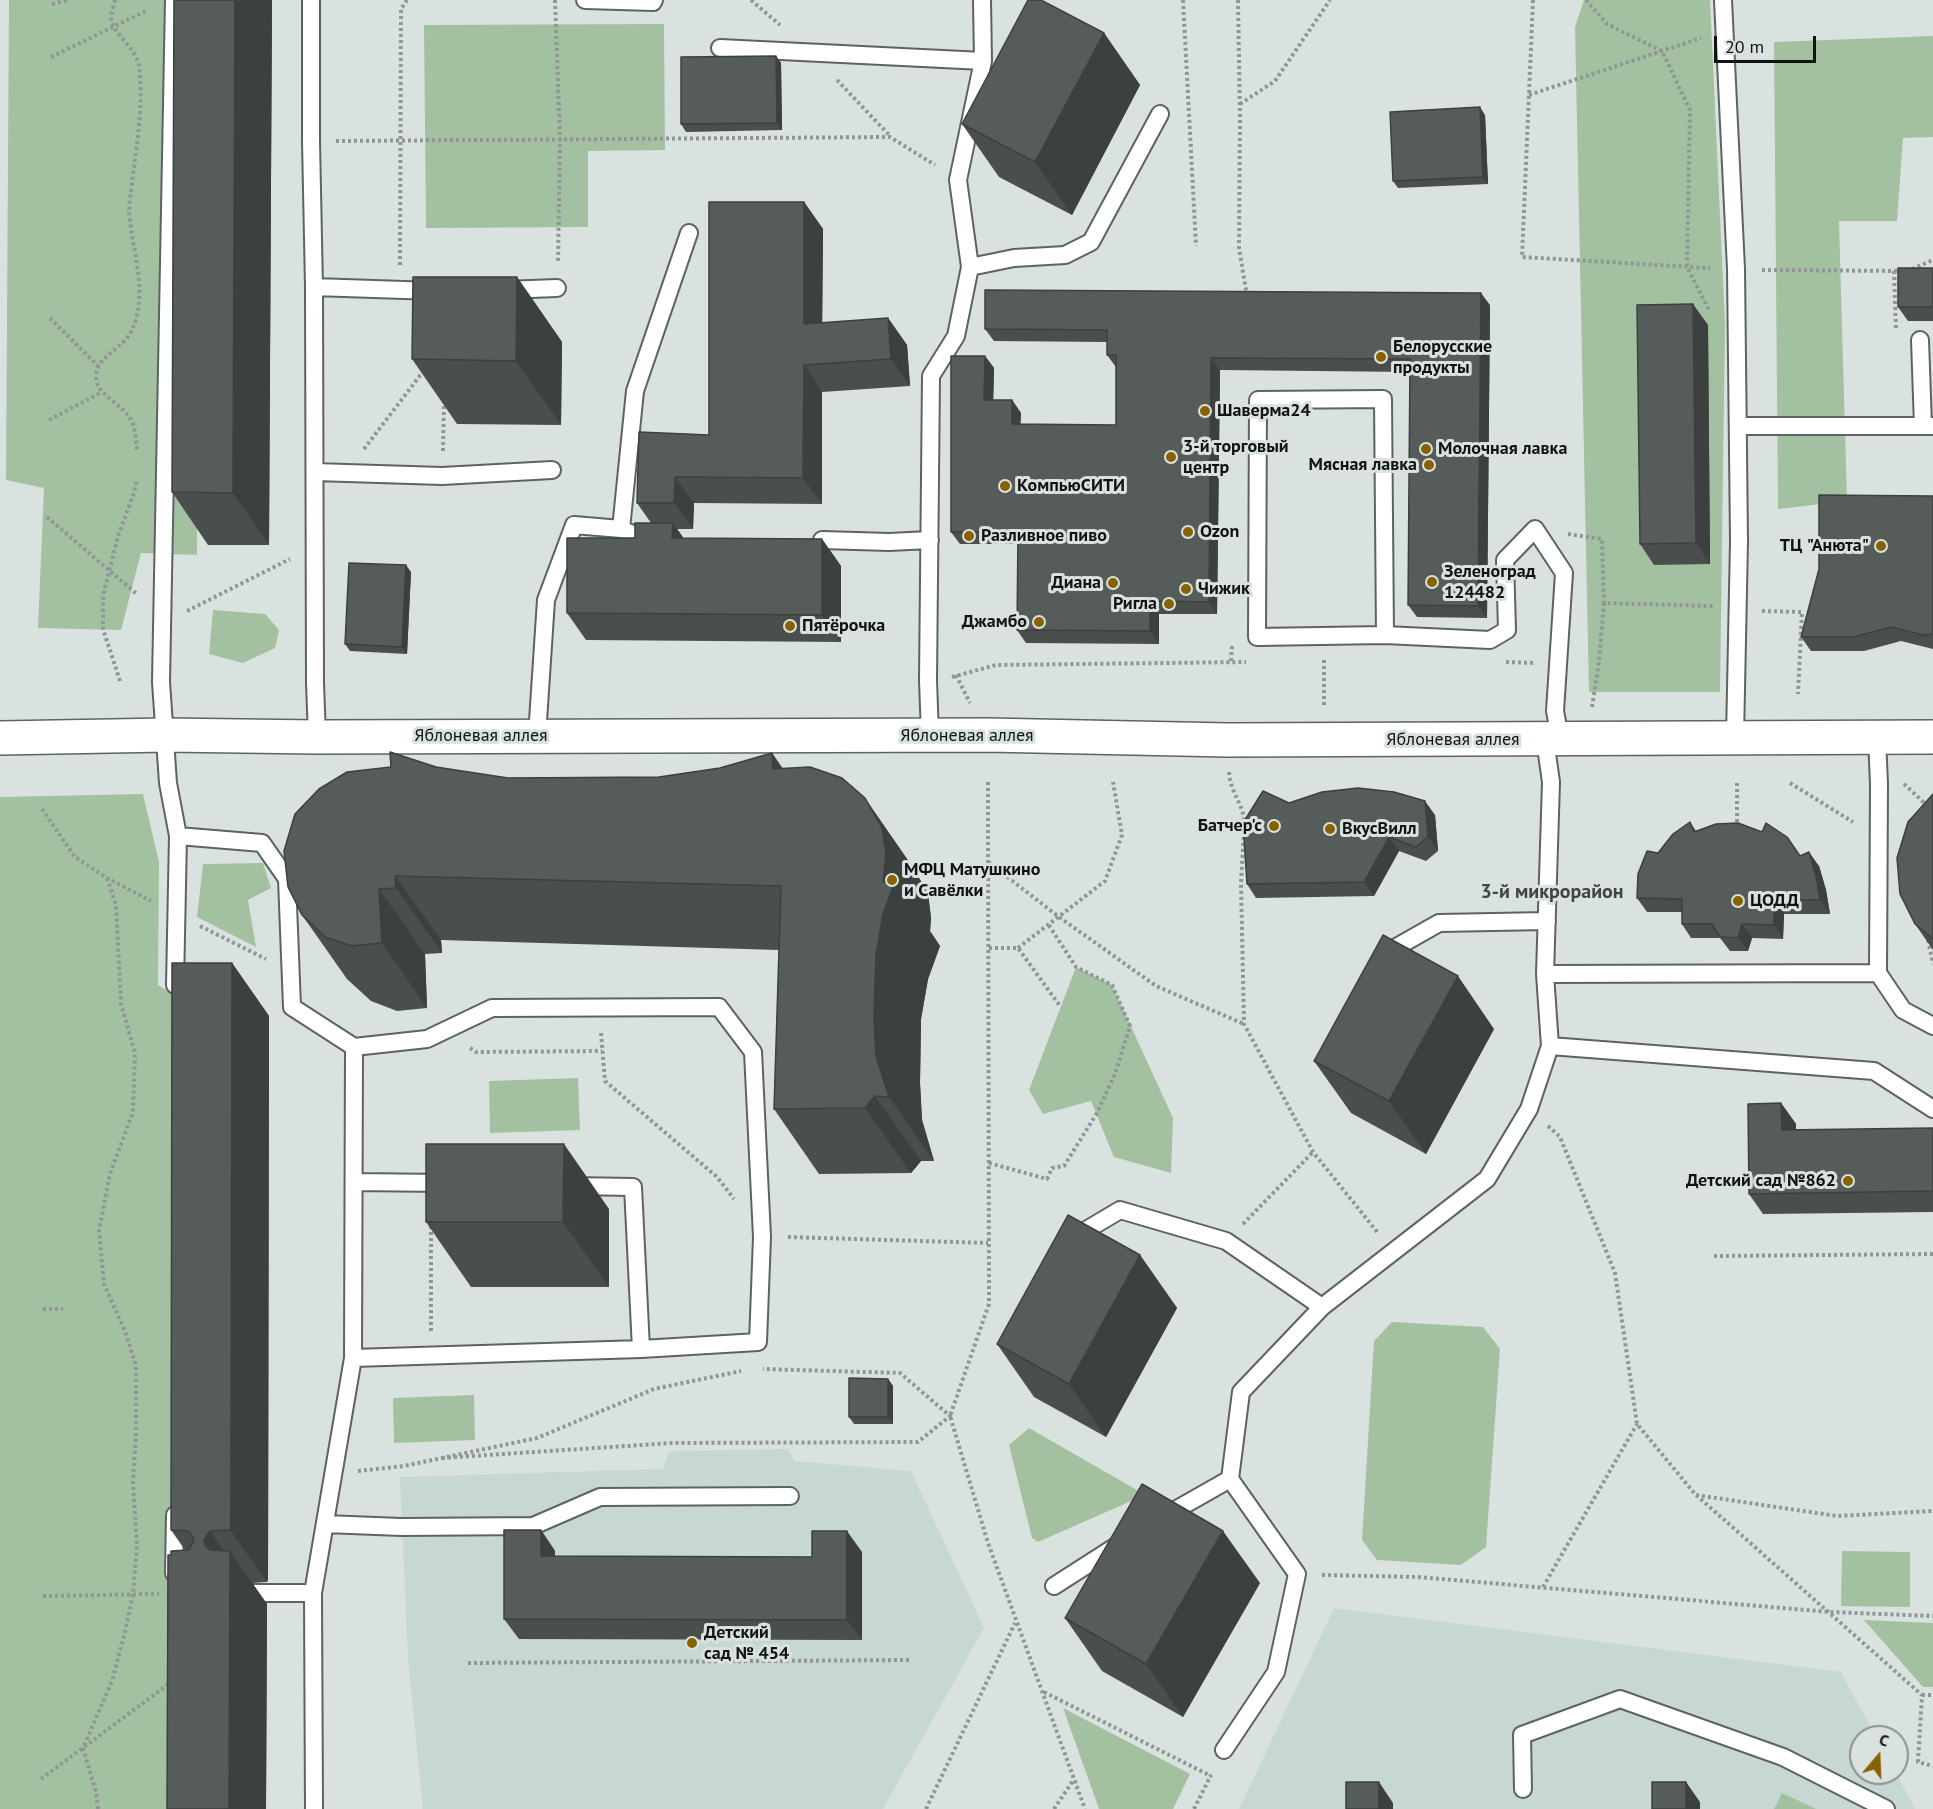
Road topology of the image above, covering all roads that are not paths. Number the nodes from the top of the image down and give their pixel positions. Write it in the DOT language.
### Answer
graph roads {
  1 [pos="174,0"];
  2 [pos="311,0"];
  3 [pos="585,0"];
  4 [pos="654,0"];
  5 [pos="982,0"];
  6 [pos="1723,0"];
  7 [pos="720,48"];
  8 [pos="983,61"];
  9 [pos="1160,114"];
  10 [pos="689,233"];
  11 [pos="970,267"];
  12 [pos="315,287"];
  13 [pos="557,288"];
  14 [pos="490,290"];
  15 [pos="445,292"];
  16 [pos="1920,340"];
  17 [pos="1738,426"];
  18 [pos="1928,426"];
  19 [pos="552,470"];
  20 [pos="315,472"];
  21 [pos="621,529"];
  22 [pos="669,540"];
  23 [pos="822,540"];
  24 [pos="930,540"];
  25 [pos="1385,635"];
  26 [pos="166,735"];
  27 [pos="317,736"];
  28 [pos="537,736"];
  29 [pos="930,736"];
  30 [pos="1933,737"];
  31 [pos="0,738"];
  32 [pos="1735,738"];
  33 [pos="1878,738"];
  34 [pos="1552,739"];
  35 [pos="178,836"];
  36 [pos="1547,921"];
  37 [pos="1376,972"];
  38 [pos="1878,973"];
  39 [pos="1545,974"];
  40 [pos="176,997"];
  41 [pos="1933,1026"];
  42 [pos="1550,1046"];
  43 [pos="354,1047"];
  44 [pos="1933,1109"];
  45 [pos="354,1182"];
  46 [pos="467,1184"];
  47 [pos="550,1185"];
  48 [pos="1066,1261"];
  49 [pos="1322,1307"];
  50 [pos="641,1349"];
  51 [pos="353,1358"];
  52 [pos="1230,1479"];
  53 [pos="790,1496"];
  54 [pos="175,1498"];
  55 [pos="325,1524"];
  56 [pos="1150,1524"];
  57 [pos="1131,1537"];
  58 [pos="1054,1586"];
  59 [pos="251,1593"];
  60 [pos="313,1593"];
  61 [pos="174,1594"];
  62 [pos="1224,1750"];
  63 [pos="1523,1789"];
  64 [pos="314,1809"];
  65 [pos="1886,1809"];
  1 -- 26 [label="lane"];
  2 -- 12 [label="lane"];
  3 -- 4 [label="lane"];
  5 -- 8 [label="lane"];
  6 -- 17 [label="lane"];
  7 -- 8 [label="lane"];
  8 -- 11 [label="lane"];
  9 -- 11 [label="lane"];
  10 -- 21 [label="lane"];
  11 -- 24 [label="lane"];
  12 -- 15 [label="lane"];
  12 -- 20 [label="lane"];
  13 -- 14 [label="lane"];
  16 -- 18 [label="lane"];
  17 -- 18 [label="lane"];
  17 -- 32 [label="lane"];
  19 -- 20 [label="lane"];
  20 -- 27 [label="lane"];
  21 -- 22 [label="lane"];
  21 -- 28 [label="lane"];
  23 -- 24 [label="lane"];
  24 -- 29 [label="lane"];
  25 -- 25 [label="lane"];
  25 -- 34 [label="lane"];
  26 -- 27 [label="street, Яблоневая аллея"];
  26 -- 31 [label="street, Яблоневая аллея"];
  26 -- 35 [label="lane"];
  27 -- 28 [label="street, Яблоневая аллея"];
  28 -- 29 [label="street, Яблоневая аллея"];
  29 -- 34 [label="street, Яблоневая аллея"];
  30 -- 33 [label="street, Яблоневая аллея"];
  32 -- 33 [label="street, Яблоневая аллея"];
  32 -- 34 [label="street, Яблоневая аллея"];
  33 -- 38 [label="lane"];
  34 -- 36 [label="lane"];
  35 -- 40 [label="lane"];
  35 -- 43 [label="lane"];
  36 -- 37 [label="lane"];
  36 -- 39 [label="lane"];
  38 -- 39 [label="lane"];
  38 -- 41 [label="lane"];
  39 -- 42 [label="lane"];
  42 -- 44 [label="lane"];
  42 -- 49 [label="lane"];
  43 -- 45 [label="lane"];
  43 -- 50 [label="lane"];
  45 -- 46 [label="lane"];
  45 -- 51 [label="lane"];
  47 -- 50 [label="lane"];
  48 -- 49 [label="lane"];
  49 -- 52 [label="lane"];
  50 -- 51 [label="lane"];
  51 -- 55 [label="lane"];
  52 -- 56 [label="lane"];
  52 -- 62 [label="lane"];
  53 -- 55 [label="lane"];
  54 -- 61 [label="lane"];
  55 -- 60 [label="lane"];
  57 -- 58 [label="lane"];
  59 -- 60 [label="lane"];
  60 -- 64 [label="lane"];
  63 -- 65 [label="lane"];
}
